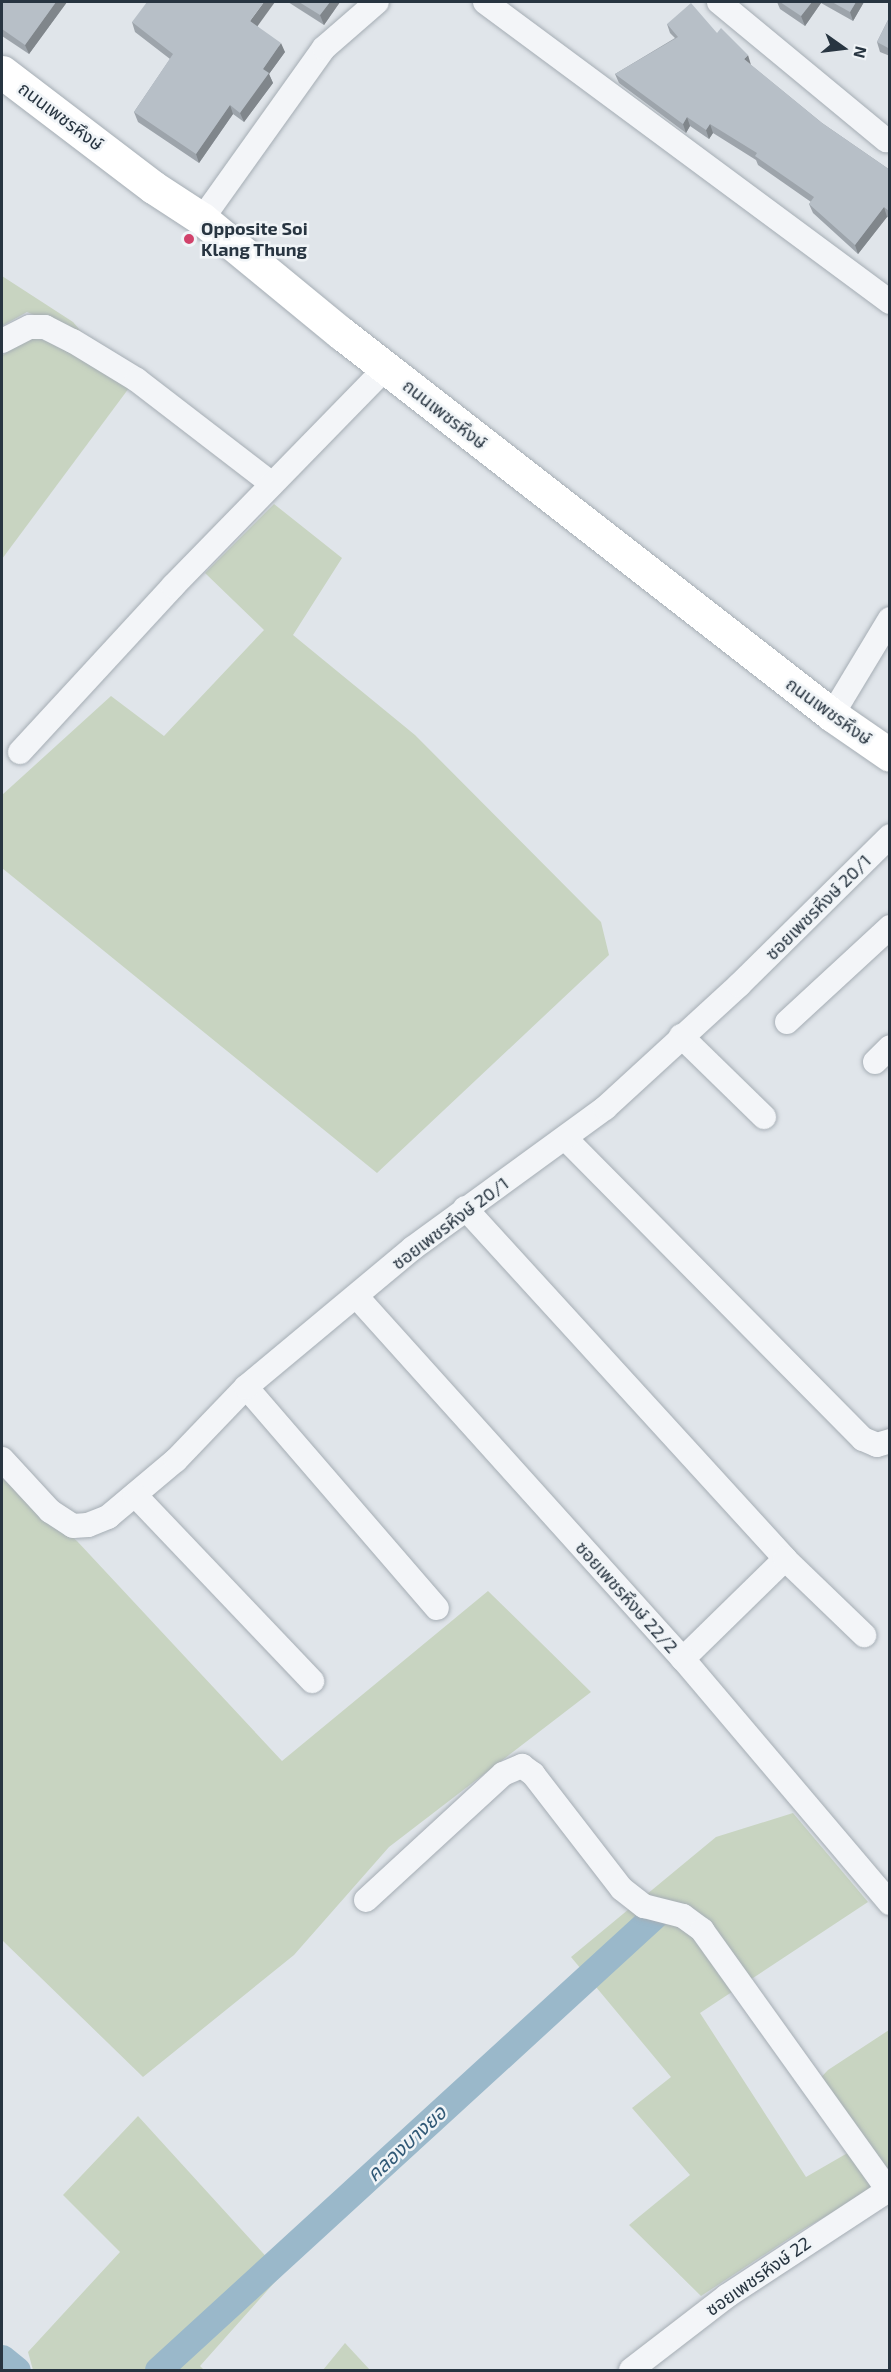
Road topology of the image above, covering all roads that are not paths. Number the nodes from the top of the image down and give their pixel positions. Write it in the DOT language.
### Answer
graph roads {
  1 [pos="377,2"];
  2 [pos="485,2"];
  3 [pos="719,2"];
  4 [pos="2,72"];
  5 [pos="886,140"];
  6 [pos="202,219"];
  7 [pos="890,302"];
  8 [pos="2,341"];
  9 [pos="386,368"];
  10 [pos="272,484"];
  11 [pos="890,620"];
  12 [pos="832,715"];
  13 [pos="20,752"];
  14 [pos="890,755"];
  15 [pos="890,836"];
  16 [pos="890,927"];
  17 [pos="787,1022"];
  18 [pos="681,1036"];
  19 [pos="764,1117"];
  20 [pos="566,1139"];
  21 [pos="465,1208"];
  22 [pos="357,1297"];
  23 [pos="246,1387"];
  24 [pos="890,1441"];
  25 [pos="2,1459"];
  26 [pos="135,1495"];
  27 [pos="785,1559"];
  28 [pos="437,1608"];
  29 [pos="864,1635"];
  30 [pos="683,1659"];
  31 [pos="312,1681"];
  32 [pos="366,1900"];
  33 [pos="890,1904"];
  34 [pos="889,2189"];
  35 [pos="632,2370"];
  1 -- 6 [label="street"];
  2 -- 7 [label="street"];
  3 -- 5 [label="street"];
  4 -- 6 [label="main road, ถนนเพชรหึงษ์"];
  6 -- 9 [label="main road, ถนนเพชรหึงษ์"];
  8 -- 10 [label="street"];
  9 -- 10 [label="street"];
  9 -- 12 [label="main road, ถนนเพชรหึงษ์"];
  10 -- 13 [label="street"];
  11 -- 12 [label="street"];
  12 -- 14 [label="main road, ถนนเพชรหึงษ์"];
  15 -- 18 [label="street, ซอยเพชรหึงษ์ 20/1"];
  16 -- 17 [label="street"];
  18 -- 19 [label="street"];
  18 -- 20 [label="street, ซอยเพชรหึงษ์ 20/1"];
  20 -- 21 [label="street, ซอยเพชรหึงษ์ 20/1"];
  20 -- 24 [label="street"];
  21 -- 22 [label="street, ซอยเพชรหึงษ์ 20/1"];
  21 -- 27 [label="street"];
  22 -- 23 [label="street, ซอยเพชรหึงษ์ 20/1"];
  22 -- 30 [label="street, ซอยเพชรหึงษ์ 22/2"];
  23 -- 26 [label="street, ซอยเพชรหึงษ์ 20/1"];
  23 -- 28 [label="street"];
  25 -- 26 [label="street, ซอยเพชรหึงษ์ 20/1"];
  26 -- 31 [label="street"];
  27 -- 29 [label="street"];
  27 -- 30 [label="street"];
  30 -- 33 [label="street, ซอยเพชรหึงษ์ 22/2"];
  32 -- 34 [label="street"];
  34 -- 35 [label="street, ซอยเพชรหึงษ์ 22"];
}
